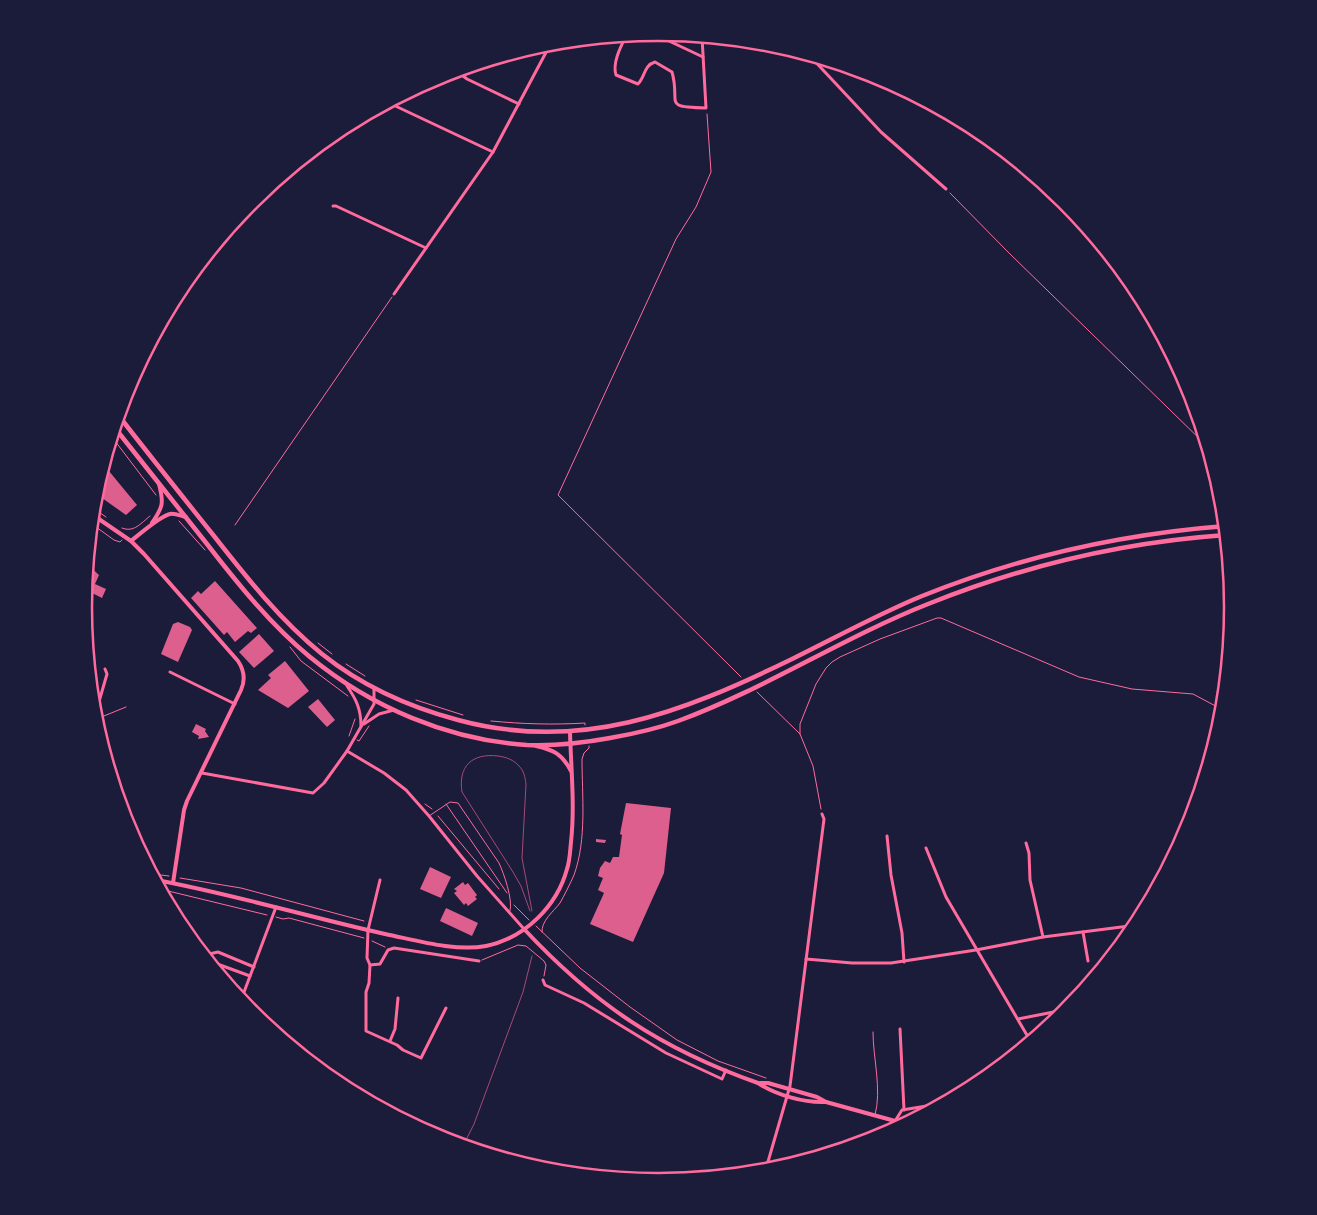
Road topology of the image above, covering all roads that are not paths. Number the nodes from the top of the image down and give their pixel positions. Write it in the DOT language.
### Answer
graph roads {
  1 [pos="671,41"];
  2 [pos="624,42"];
  3 [pos="703,43"];
  4 [pos="546,53"];
  5 [pos="704,56"];
  6 [pos="818,65"];
  7 [pos="463,76"];
  8 [pos="518,104"];
  9 [pos="396,106"];
  10 [pos="493,152"];
  11 [pos="946,189"];
  12 [pos="333,206"];
  13 [pos="426,248"];
  14 [pos="394,294"];
  15 [pos="123,422"];
  16 [pos="120,434"];
  17 [pos="158,482"];
  18 [pos="186,517"];
  19 [pos="99,520"];
  20 [pos="151,525"];
  21 [pos="1219,527"];
  22 [pos="1220,535"];
  23 [pos="131,541"];
  24 [pos="105,669"];
  25 [pos="170,672"];
  26 [pos="346,684"];
  27 [pos="374,688"];
  28 [pos="100,700"];
  29 [pos="374,700"];
  30 [pos="235,704"];
  31 [pos="394,710"];
  32 [pos="361,726"];
  33 [pos="570,732"];
  34 [pos="527,744"];
  35 [pos="570,744"];
  36 [pos="347,752"];
  37 [pos="202,773"];
  38 [pos="572,773"];
  39 [pos="446,804"];
  40 [pos="822,814"];
  41 [pos="429,816"];
  42 [pos="887,836"];
  43 [pos="1026,843"];
  44 [pos="926,848"];
  45 [pos="380,880"];
  46 [pos="163,882"];
  47 [pos="172,884"];
  48 [pos="509,895"];
  49 [pos="276,907"];
  50 [pos="509,914"];
  51 [pos="1126,927"];
  52 [pos="524,929"];
  53 [pos="368,930"];
  54 [pos="1083,932"];
  55 [pos="1043,937"];
  56 [pos="976,950"];
  57 [pos="210,954"];
  58 [pos="806,959"];
  59 [pos="479,961"];
  60 [pos="1088,961"];
  61 [pos="904,962"];
  62 [pos="220,965"];
  63 [pos="370,965"];
  64 [pos="254,967"];
  65 [pos="250,976"];
  66 [pos="543,980"];
  67 [pos="243,992"];
  68 [pos="398,998"];
  69 [pos="446,1008"];
  70 [pos="1055,1011"];
  71 [pos="1018,1018"];
  72 [pos="900,1028"];
  73 [pos="873,1032"];
  74 [pos="1028,1036"];
  75 [pos="390,1041"];
  76 [pos="726,1070"];
  77 [pos="758,1082"];
  78 [pos="789,1089"];
  79 [pos="787,1095"];
  80 [pos="826,1102"];
  81 [pos="926,1106"];
  82 [pos="904,1110"];
  83 [pos="875,1115"];
  84 [pos="895,1121"];
  85 [pos="768,1163"];
  1 -- 5 [label="street"];
  2 -- 5 [label="street"];
  3 -- 5 [label="street"];
  4 -- 8 [label="street"];
  6 -- 11 [label="street"];
  7 -- 8 [label="street"];
  8 -- 10 [label="street"];
  9 -- 10 [label="street"];
  10 -- 13 [label="street"];
  12 -- 13 [label="street"];
  13 -- 14 [label="street"];
  15 -- 27 [label="main road"];
  16 -- 17 [label="main road"];
  17 -- 18 [label="main road"];
  17 -- 20 [label="street"];
  18 -- 20 [label="street"];
  18 -- 26 [label="main road"];
  19 -- 23 [label="street"];
  20 -- 23 [label="street"];
  21 -- 33 [label="main road"];
  22 -- 35 [label="main road"];
  23 -- 30 [label="street"];
  24 -- 28 [label="street"];
  25 -- 30 [label="street"];
  26 -- 29 [label="main road"];
  26 -- 32 [label="street"];
  27 -- 29 [label="street"];
  27 -- 33 [label="main road"];
  29 -- 31 [label="main road"];
  29 -- 32 [label="street"];
  30 -- 37 [label="street"];
  31 -- 32 [label="street"];
  31 -- 34 [label="main road"];
  32 -- 36 [label="street"];
  33 -- 35 [label="street"];
  34 -- 35 [label="main road"];
  34 -- 38 [label="street"];
  35 -- 38 [label="street"];
  36 -- 37 [label="street"];
  36 -- 41 [label="street"];
  37 -- 47 [label="street"];
  38 -- 52 [label="street"];
  39 -- 41 [label="lane"];
  39 -- 48 [label="lane"];
  39 -- 48 [label="lane"];
  40 -- 58 [label="street"];
  41 -- 50 [label="street"];
  42 -- 61 [label="street"];
  43 -- 55 [label="street"];
  44 -- 56 [label="street"];
  45 -- 53 [label="street"];
  46 -- 47 [label="street"];
  47 -- 49 [label="street"];
  48 -- 50 [label="lane"];
  49 -- 53 [label="street"];
  49 -- 64 [label="street"];
  50 -- 52 [label="street"];
  51 -- 54 [label="street"];
  52 -- 53 [label="street"];
  52 -- 76 [label="street"];
  53 -- 63 [label="street"];
  54 -- 55 [label="street"];
  54 -- 60 [label="street"];
  55 -- 56 [label="street"];
  56 -- 61 [label="street"];
  56 -- 71 [label="street"];
  57 -- 64 [label="street"];
  58 -- 61 [label="street"];
  58 -- 78 [label="street"];
  59 -- 63 [label="street"];
  62 -- 65 [label="street"];
  63 -- 75 [label="street"];
  64 -- 65 [label="street"];
  65 -- 67 [label="street"];
  66 -- 76 [label="street"];
  68 -- 75 [label="street"];
  69 -- 75 [label="street"];
  70 -- 71 [label="street"];
  71 -- 74 [label="street"];
  72 -- 82 [label="street"];
  73 -- 83 [label="lane"];
  76 -- 77 [label="street"];
  77 -- 78 [label="street"];
  77 -- 79 [label="street"];
  78 -- 79 [label="street"];
  78 -- 80 [label="street"];
  79 -- 80 [label="street"];
  79 -- 85 [label="street"];
  80 -- 83 [label="street"];
  81 -- 82 [label="street"];
  82 -- 84 [label="street"];
  83 -- 84 [label="street"];
}
